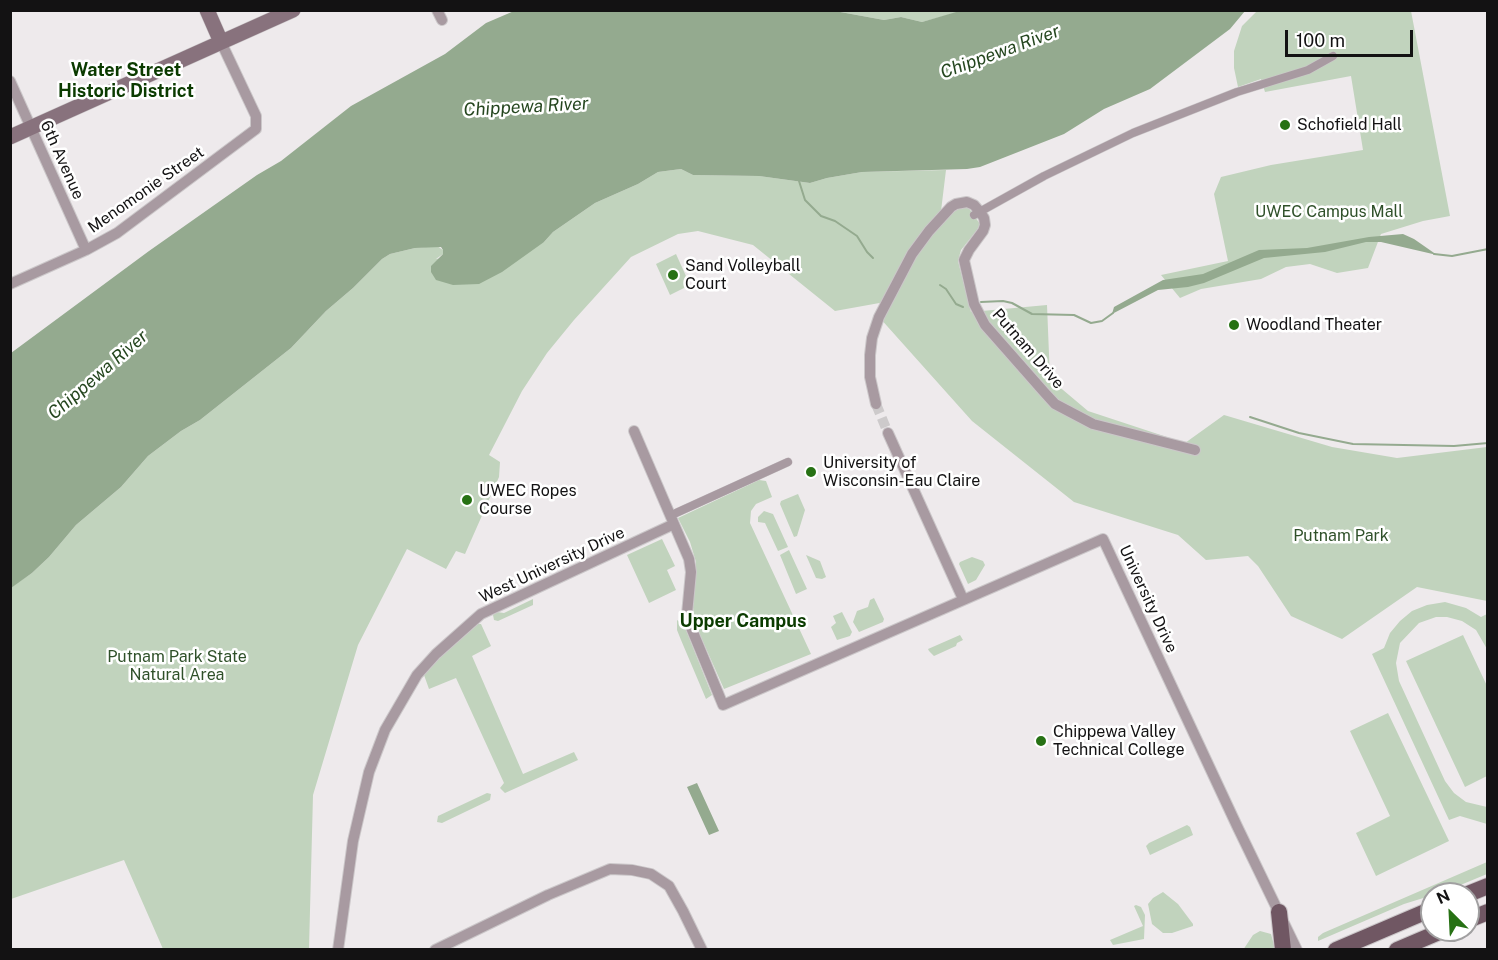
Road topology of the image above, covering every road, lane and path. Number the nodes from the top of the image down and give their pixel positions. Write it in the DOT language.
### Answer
graph roads {
  1 [pos="207,10"];
  2 [pos="293,10"];
  3 [pos="221,42"];
  4 [pos="1332,56"];
  5 [pos="10,81"];
  6 [pos="31,127"];
  7 [pos="10,136"];
  8 [pos="977,213"];
  9 [pos="86,250"];
  10 [pos="10,284"];
  11 [pos="876,404"];
  12 [pos="634,431"];
  13 [pos="888,433"];
  14 [pos="1195,450"];
  15 [pos="788,462"];
  16 [pos="675,519"];
  17 [pos="963,599"];
  18 [pos="1279,912"];
  19 [pos="1420,914"];
  20 [pos="1420,940"];
  21 [pos="338,950"];
  22 [pos="435,950"];
  23 [pos="702,950"];
  24 [pos="1282,950"];
  25 [pos="1297,950"];
  26 [pos="1336,950"];
  27 [pos="1397,950"];
  1 -- 3 [label="main road"];
  2 -- 3 [label="main road"];
  3 -- 6 [label="main road"];
  3 -- 9 [label="street, Menomonie Street"];
  4 -- 8 [label="street"];
  5 -- 6 [label="street, 6th Avenue"];
  6 -- 7 [label="main road"];
  6 -- 9 [label="street, 6th Avenue"];
  8 -- 11 [label="street"];
  8 -- 14 [label="street, Putnam Drive"];
  9 -- 10 [label="street, Menomonie Street"];
  12 -- 16 [label="street"];
  13 -- 17 [label="street"];
  15 -- 16 [label="street"];
  16 -- 17 [label="street, University Drive"];
  16 -- 21 [label="street, West University Drive"];
  17 -- 18 [label="street, University Drive"];
  18 -- 24 [label="main road"];
  18 -- 25 [label="street, University Drive"];
  19 -- 26 [label="main road"];
  20 -- 27 [label="main road"];
  22 -- 23 [label="street"];
}
